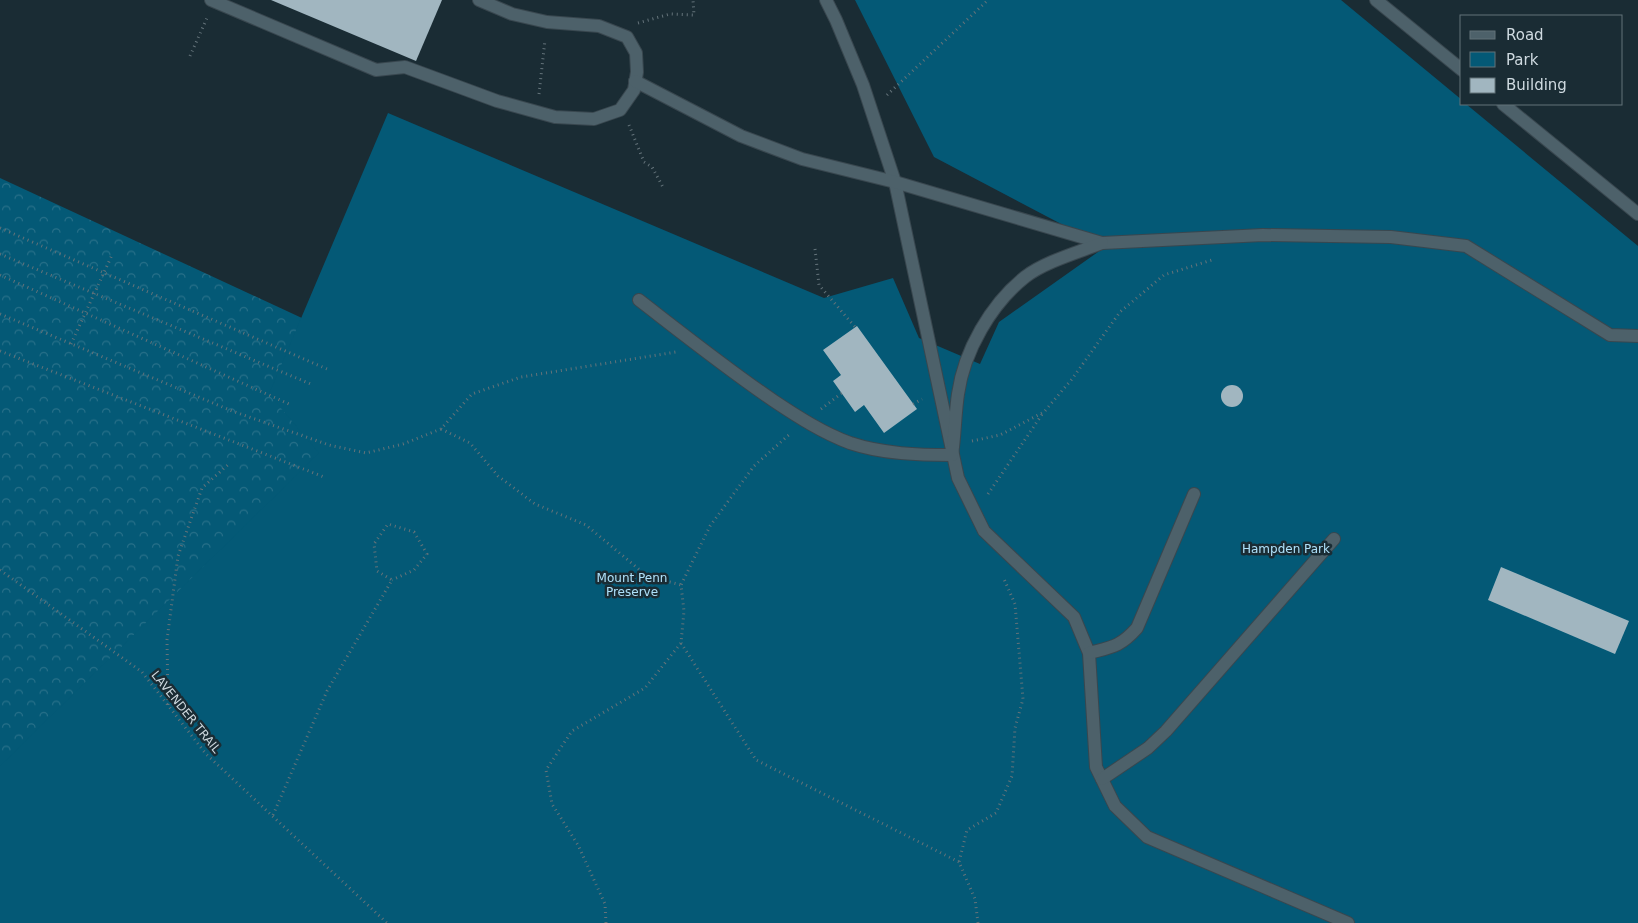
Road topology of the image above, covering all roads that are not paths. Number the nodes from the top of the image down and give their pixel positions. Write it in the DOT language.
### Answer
graph roads {
  1 [pos="479,0"];
  2 [pos="826,0"];
  3 [pos="1376,0"];
  4 [pos="213,1"];
  5 [pos="1460,68"];
  6 [pos="635,81"];
  7 [pos="1504,105"];
  8 [pos="895,182"];
  9 [pos="1638,214"];
  10 [pos="1102,242"];
  11 [pos="639,300"];
  12 [pos="1638,336"];
  13 [pos="953,450"];
  14 [pos="1194,494"];
  15 [pos="1334,539"];
  16 [pos="1089,653"];
  17 [pos="1102,779"];
  18 [pos="1348,923"];
  1 -- 6 [label="main road"];
  2 -- 8 [label="main road"];
  3 -- 5 [label="main road"];
  4 -- 6 [label="main road"];
  6 -- 8 [label="main road"];
  7 -- 9 [label="main road"];
  8 -- 10 [label="main road"];
  8 -- 13 [label="main road"];
  10 -- 12 [label="main road"];
  10 -- 13 [label="main road"];
  11 -- 13 [label="main road"];
  13 -- 16 [label="main road"];
  14 -- 16 [label="main road"];
  15 -- 17 [label="main road"];
  16 -- 17 [label="main road"];
  17 -- 18 [label="main road"];
}
